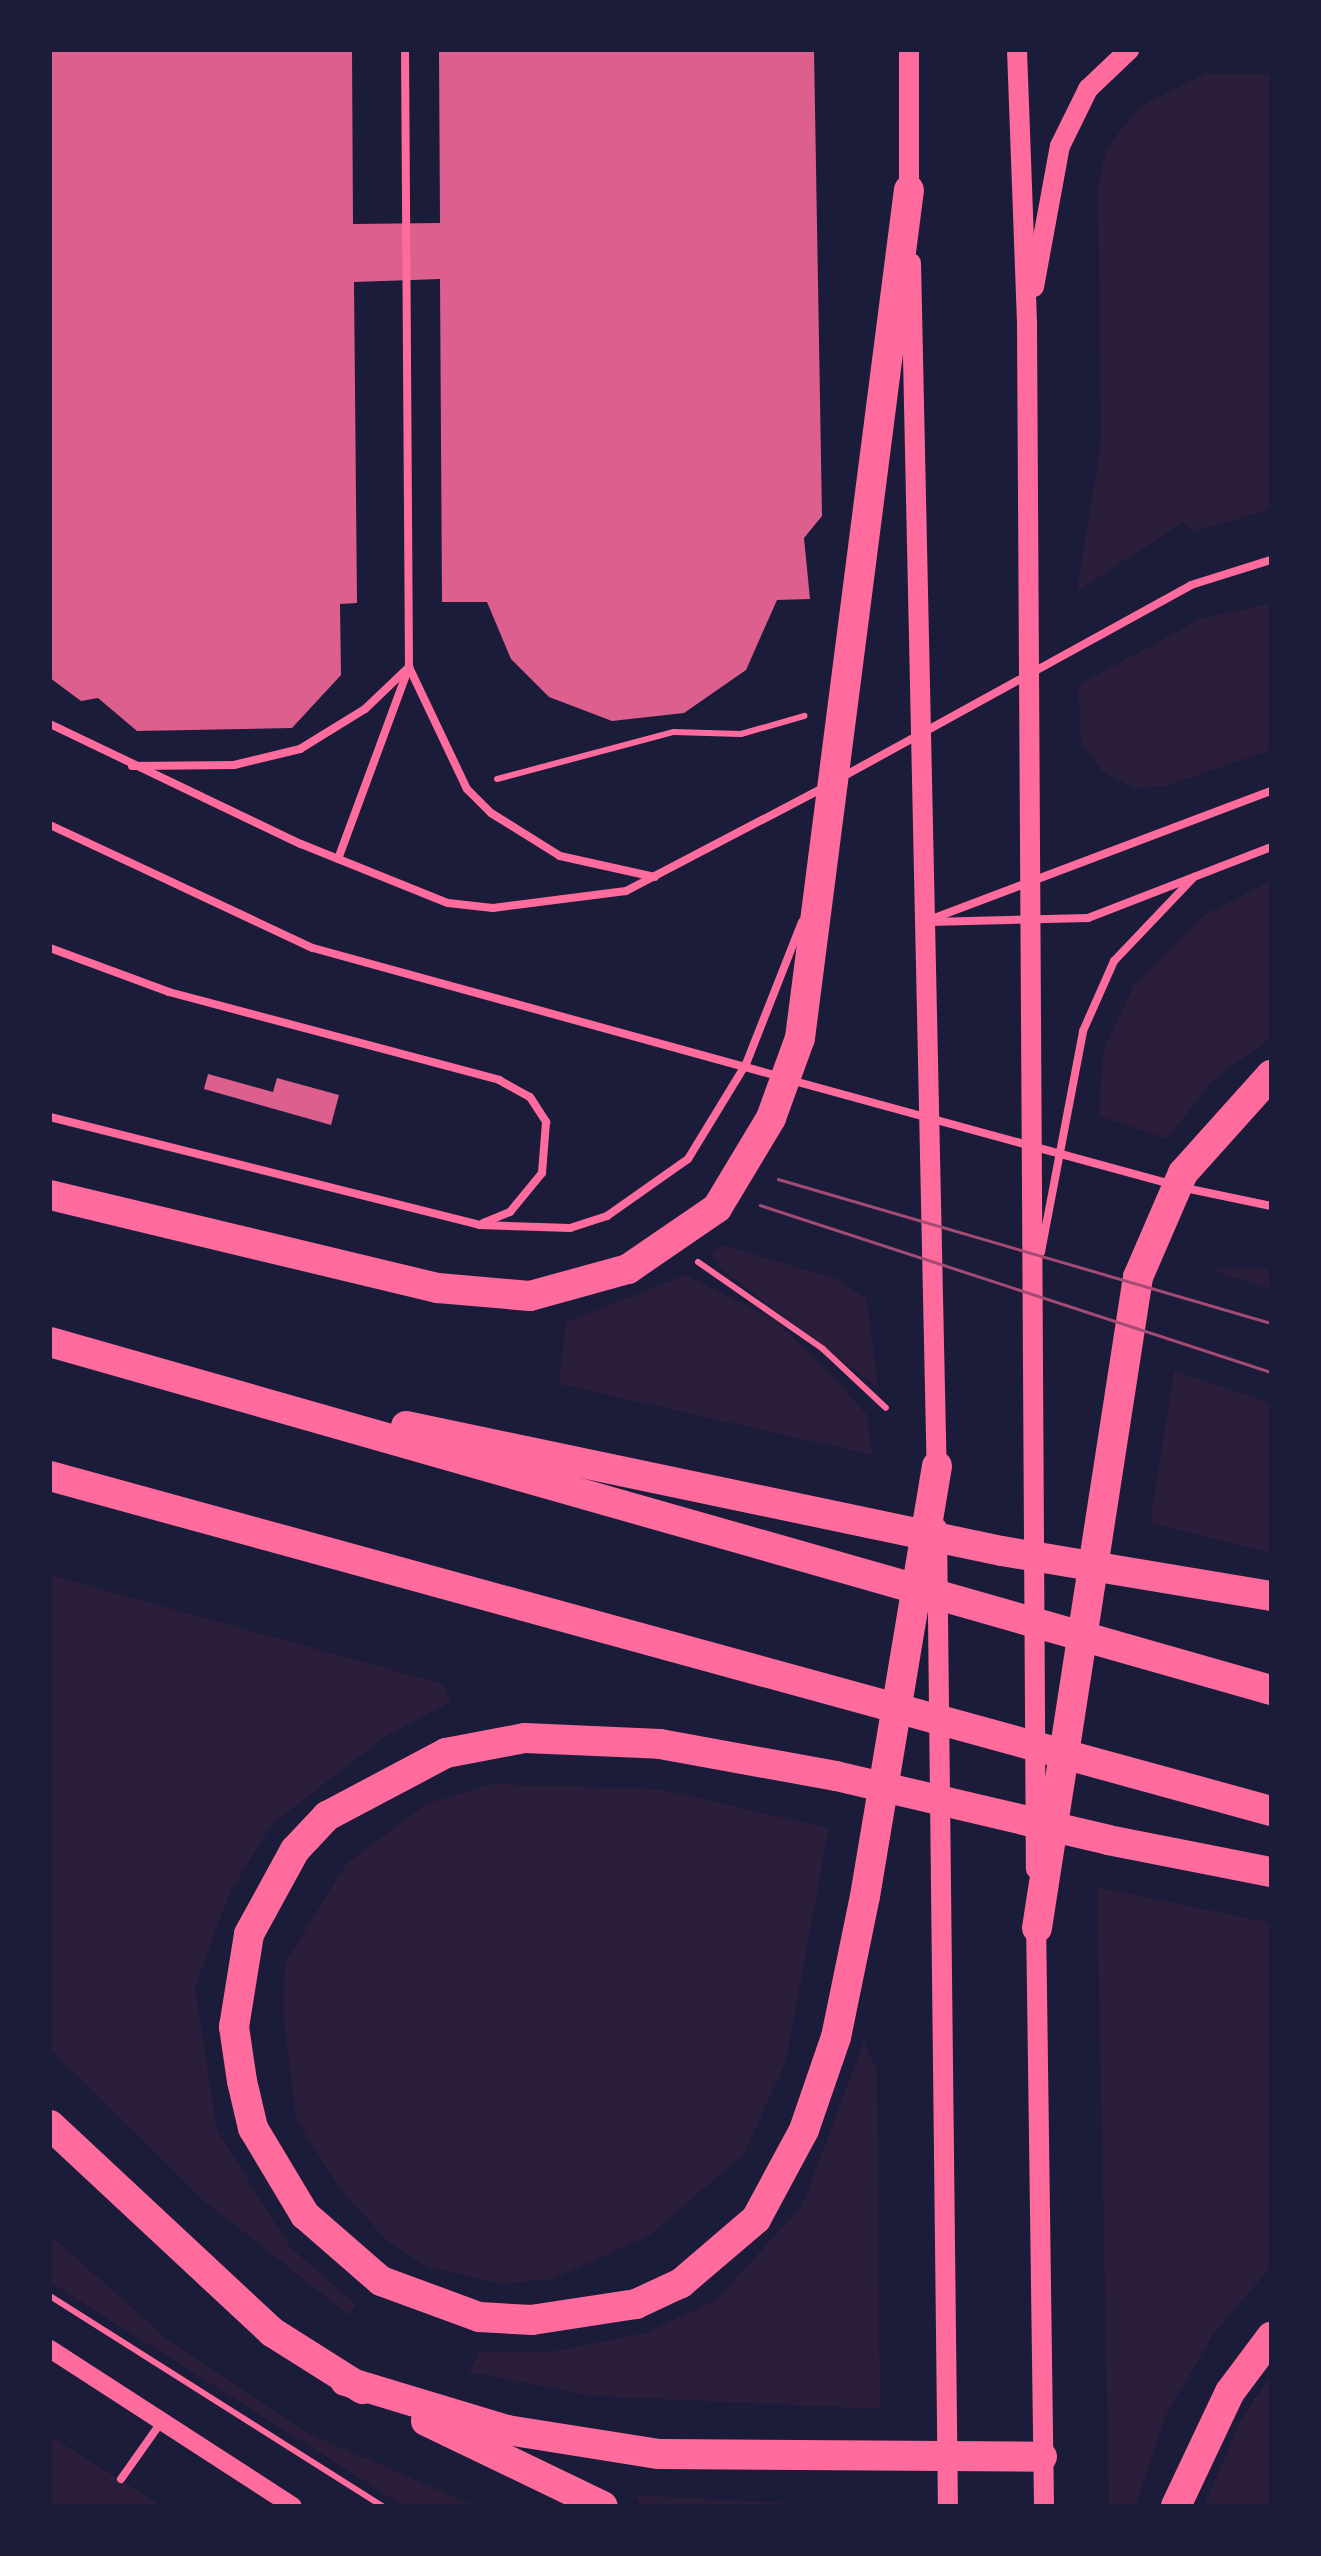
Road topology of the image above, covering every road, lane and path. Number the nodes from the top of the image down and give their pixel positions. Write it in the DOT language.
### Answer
graph roads {
  1 [pos="405,50"];
  2 [pos="909,50"];
  3 [pos="1017,50"];
  4 [pos="1129,50"];
  5 [pos="909,190"];
  6 [pos="1027,324"];
  7 [pos="1271,560"];
  8 [pos="408,667"];
  9 [pos="809,712"];
  10 [pos="50,724"];
  11 [pos="127,766"];
  12 [pos="492,780"];
  13 [pos="1271,791"];
  14 [pos="50,825"];
  15 [pos="1271,847"];
  16 [pos="338,858"];
  17 [pos="820,876"];
  18 [pos="1194,876"];
  19 [pos="656,877"];
  20 [pos="1025,880"];
  21 [pos="1026,921"];
  22 [pos="924,922"];
  23 [pos="50,948"];
  24 [pos="1271,1075"];
  25 [pos="50,1117"];
  26 [pos="50,1194"];
  27 [pos="1271,1206"];
  28 [pos="479,1225"];
  29 [pos="679,1238"];
  30 [pos="1027,1330"];
  31 [pos="50,1342"];
  32 [pos="193,1381"];
  33 [pos="886,1408"];
  34 [pos="936,1466"];
  35 [pos="50,1476"];
  36 [pos="1271,1596"];
  37 [pos="1271,1690"];
  38 [pos="1271,1812"];
  39 [pos="1271,1872"];
  40 [pos="1037,1928"];
  41 [pos="50,2125"];
  42 [pos="50,2296"];
  43 [pos="1271,2337"];
  44 [pos="50,2348"];
  45 [pos="345,2381"];
  46 [pos="162,2420"];
  47 [pos="948,2456"];
  48 [pos="1042,2456"];
  49 [pos="121,2479"];
  50 [pos="293,2506"];
  51 [pos="382,2506"];
  52 [pos="603,2506"];
  53 [pos="948,2506"];
  54 [pos="1044,2506"];
  55 [pos="1176,2506"];
  1 -- 8 [label="lane"];
  2 -- 5 [label="main road"];
  3 -- 6 [label="main road"];
  4 -- 6 [label="main road"];
  5 -- 17 [label="highway"];
  5 -- 22 [label="main road"];
  6 -- 20 [label="main road"];
  7 -- 19 [label="lane"];
  8 -- 11 [label="lane"];
  8 -- 16 [label="lane"];
  8 -- 19 [label="lane"];
  9 -- 12 [label="path"];
  10 -- 11 [label="lane"];
  11 -- 16 [label="lane"];
  13 -- 20 [label="lane"];
  14 -- 27 [label="lane"];
  15 -- 18 [label="lane"];
  16 -- 19 [label="lane"];
  17 -- 28 [label="lane"];
  17 -- 29 [label="highway"];
  18 -- 21 [label="lane"];
  18 -- 30 [label="lane"];
  20 -- 21 [label="main road"];
  20 -- 22 [label="lane"];
  21 -- 22 [label="lane"];
  21 -- 30 [label="main road"];
  22 -- 34 [label="main road"];
  23 -- 28 [label="lane"];
  24 -- 40 [label="highway"];
  25 -- 28 [label="lane"];
  26 -- 29 [label="highway"];
  29 -- 33 [label="path"];
  30 -- 40 [label="main road"];
  31 -- 32 [label="highway"];
  32 -- 36 [label="highway"];
  32 -- 37 [label="highway"];
  34 -- 39 [label="highway"];
  34 -- 47 [label="main road"];
  35 -- 38 [label="highway"];
  40 -- 48 [label="main road"];
  41 -- 45 [label="highway"];
  42 -- 51 [label="path"];
  43 -- 55 [label="highway"];
  44 -- 46 [label="street"];
  45 -- 47 [label="highway"];
  45 -- 52 [label="highway"];
  46 -- 49 [label="lane"];
  46 -- 50 [label="street"];
  47 -- 48 [label="highway"];
  47 -- 53 [label="main road"];
  48 -- 54 [label="main road"];
}
